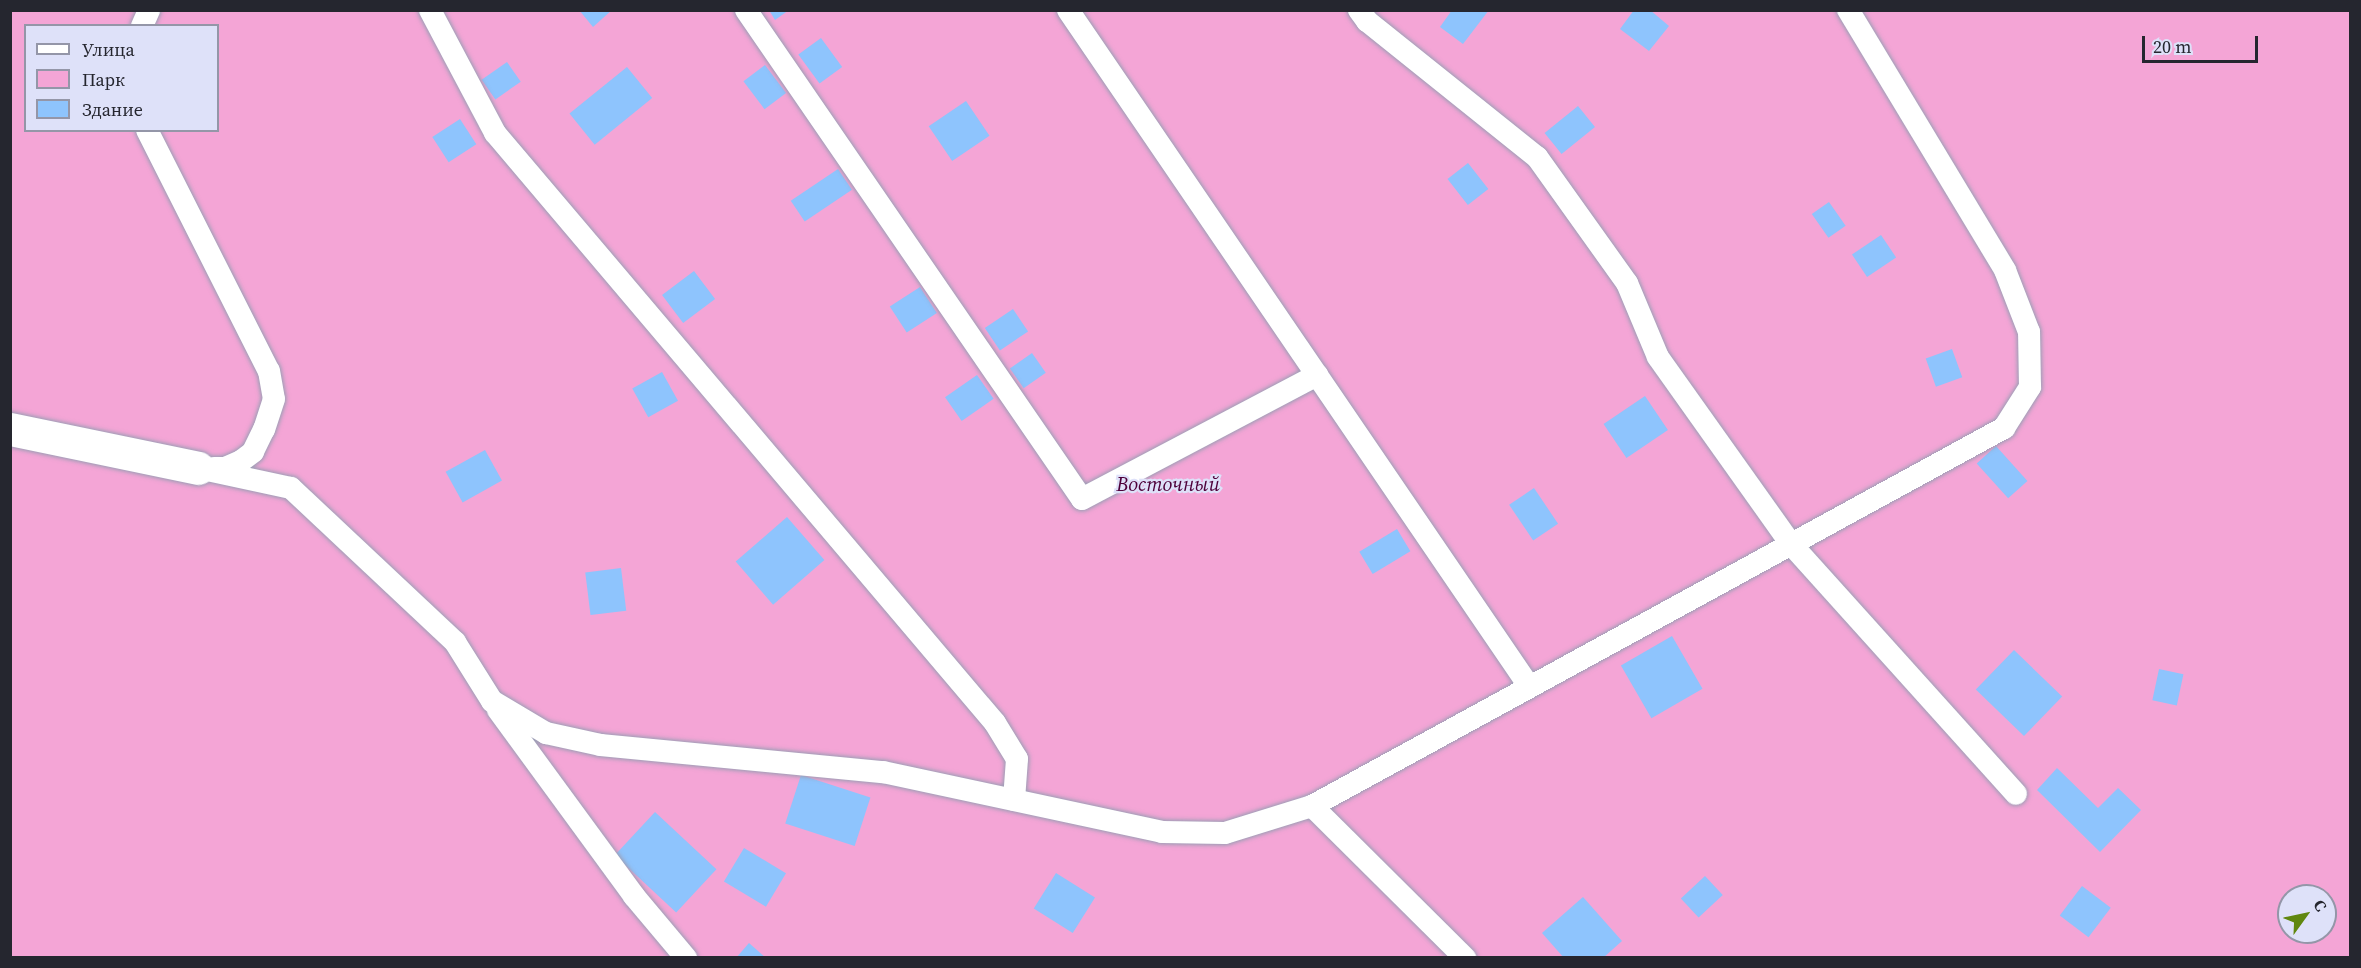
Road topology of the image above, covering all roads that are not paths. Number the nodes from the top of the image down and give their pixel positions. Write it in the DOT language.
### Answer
graph roads {
  1 [pos="149,10"];
  2 [pos="430,10"];
  3 [pos="746,10"];
  4 [pos="1068,10"];
  5 [pos="1359,10"];
  6 [pos="1848,10"];
  7 [pos="143,24"];
  8 [pos="148,132"];
  9 [pos="1317,375"];
  10 [pos="10,429"];
  11 [pos="198,468"];
  12 [pos="1791,544"];
  13 [pos="1529,686"];
  14 [pos="492,701"];
  15 [pos="2016,794"];
  16 [pos="1014,800"];
  17 [pos="1312,806"];
  18 [pos="686,957"];
  19 [pos="1465,957"];
  1 -- 7 [label="lane"];
  2 -- 16 [label="lane"];
  3 -- 9 [label="lane"];
  4 -- 9 [label="lane"];
  5 -- 12 [label="lane"];
  6 -- 12 [label="lane"];
  8 -- 11 [label="lane"];
  9 -- 13 [label="lane"];
  10 -- 11 [label="street"];
  11 -- 14 [label="lane"];
  12 -- 13 [label="lane"];
  12 -- 15 [label="lane"];
  13 -- 17 [label="lane"];
  14 -- 16 [label="lane"];
  14 -- 18 [label="lane"];
  16 -- 17 [label="lane"];
  17 -- 19 [label="lane"];
}
